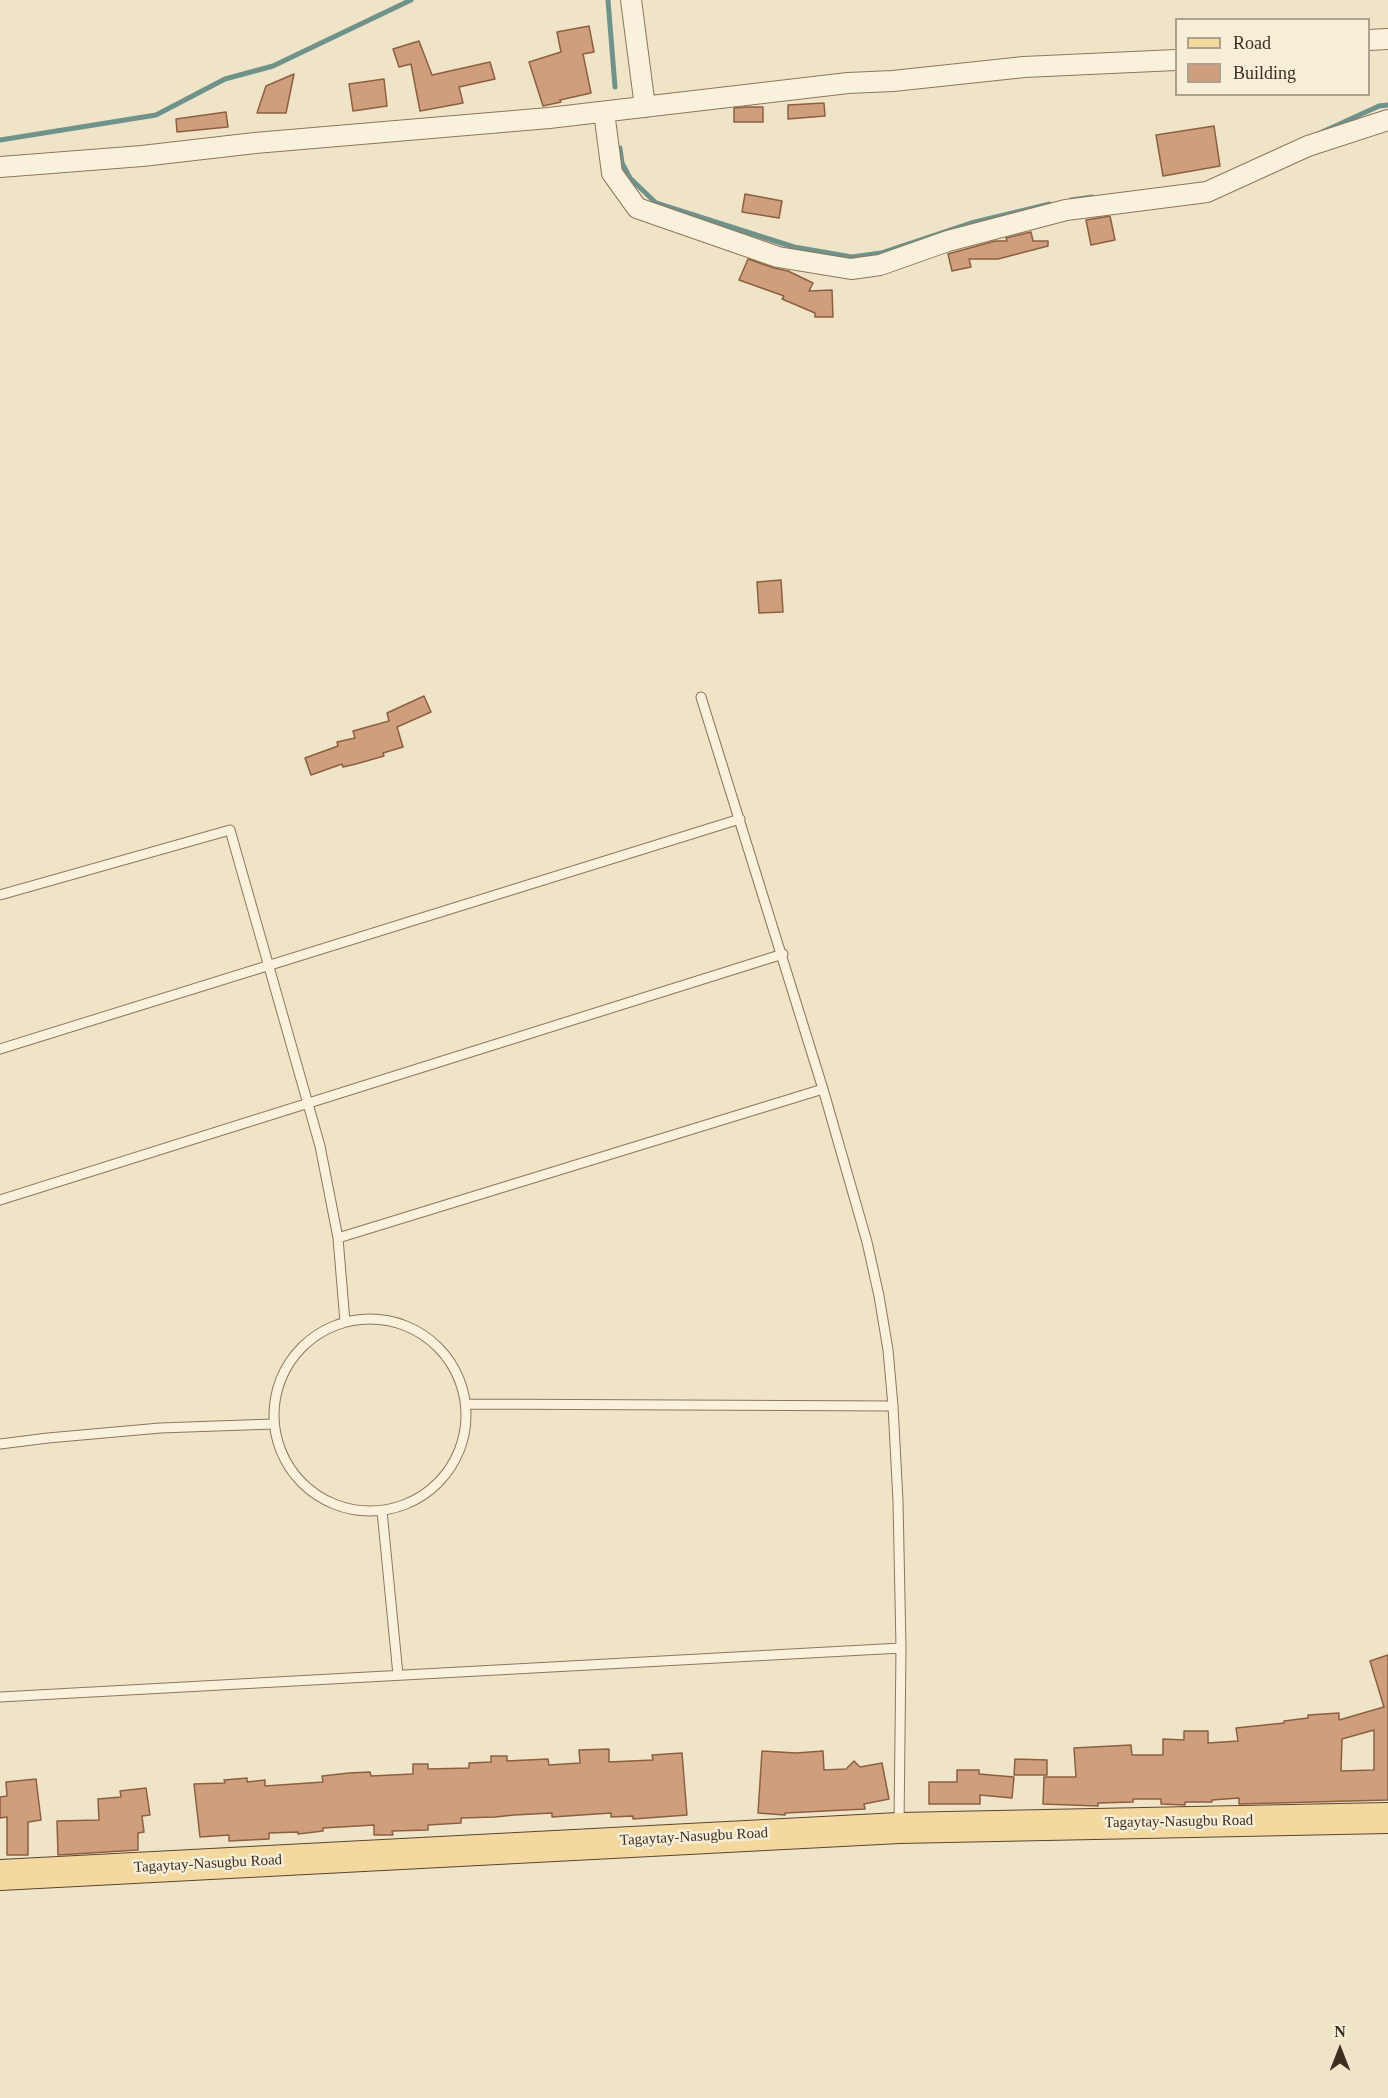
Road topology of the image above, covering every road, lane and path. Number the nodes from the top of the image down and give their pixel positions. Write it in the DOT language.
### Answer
graph roads {
  1 [pos="631,0"];
  2 [pos="1388,39"];
  3 [pos="1370,40"];
  4 [pos="1175,60"];
  5 [pos="645,107"];
  6 [pos="604,112"];
  7 [pos="1388,120"];
  8 [pos="0,168"];
  9 [pos="701,696"];
  10 [pos="740,819"];
  11 [pos="0,895"];
  12 [pos="783,954"];
  13 [pos="269,965"];
  14 [pos="0,1049"];
  15 [pos="823,1089"];
  16 [pos="308,1103"];
  17 [pos="0,1200"];
  18 [pos="338,1238"];
  19 [pos="345,1322"];
  20 [pos="467,1404"];
  21 [pos="893,1406"];
  22 [pos="273,1424"];
  23 [pos="0,1444"];
  24 [pos="382,1511"];
  25 [pos="901,1648"];
  26 [pos="398,1675"];
  27 [pos="0,1697"];
  28 [pos="1388,1818"];
  29 [pos="899,1828"];
  30 [pos="0,1875"];
  1 -- 5 [label="street"];
  2 -- 3 [label="street"];
  4 -- 5 [label="street"];
  5 -- 6 [label="street"];
  6 -- 7 [label="street"];
  6 -- 8 [label="street"];
  9 -- 10 [label="lane"];
  10 -- 12 [label="lane"];
  10 -- 13 [label="lane"];
  11 -- 13 [label="lane"];
  12 -- 15 [label="lane"];
  12 -- 16 [label="lane"];
  13 -- 14 [label="lane"];
  13 -- 16 [label="lane"];
  15 -- 18 [label="lane"];
  15 -- 21 [label="lane"];
  16 -- 17 [label="lane"];
  16 -- 18 [label="lane"];
  18 -- 19 [label="lane"];
  19 -- 20 [label="lane"];
  19 -- 22 [label="lane"];
  20 -- 21 [label="lane"];
  20 -- 24 [label="lane"];
  21 -- 25 [label="lane"];
  22 -- 23 [label="lane"];
  22 -- 24 [label="lane"];
  24 -- 26 [label="lane"];
  25 -- 26 [label="lane"];
  25 -- 29 [label="lane"];
  26 -- 27 [label="lane"];
  28 -- 29 [label="main road, Tagaytay-Nasugbu Road"];
  29 -- 30 [label="main road, Tagaytay-Nasugbu Road"];
}
